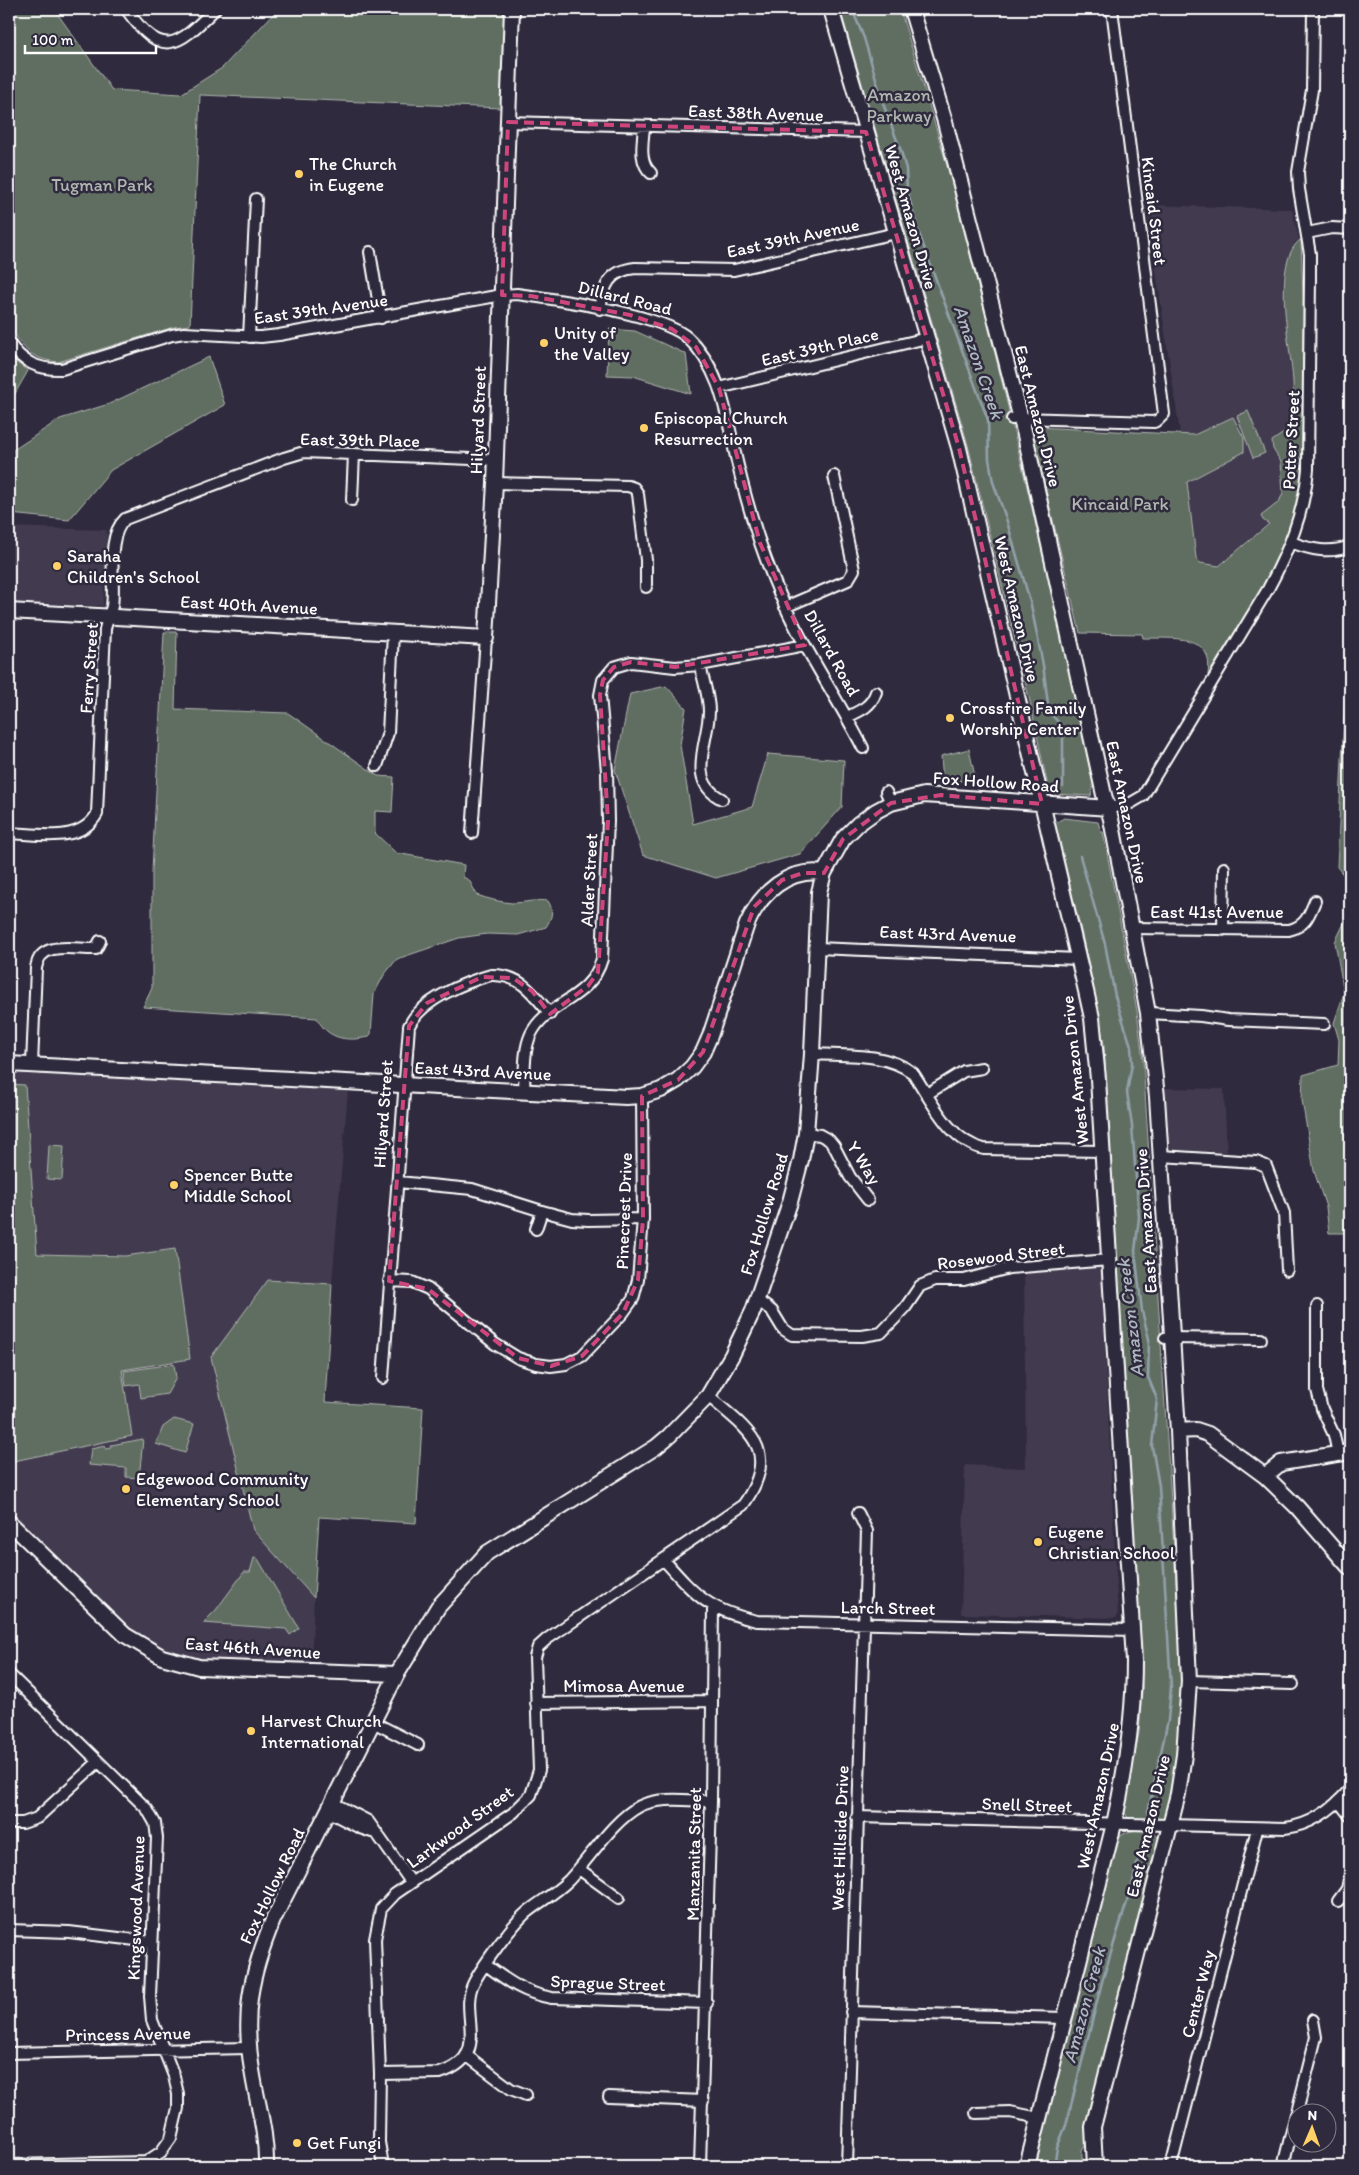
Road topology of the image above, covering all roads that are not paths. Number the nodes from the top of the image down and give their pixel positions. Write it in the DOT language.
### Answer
graph roads {
  1 [pos="126,9"];
  2 [pos="215,9"];
  3 [pos="512,9"];
  4 [pos="831,9"];
  5 [pos="911,9"];
  6 [pos="1112,9"];
  7 [pos="1312,9"];
  8 [pos="508,122"];
  9 [pos="644,126"];
  10 [pos="866,132"];
  11 [pos="651,173"];
  12 [pos="256,199"];
  13 [pos="1350,229"];
  14 [pos="896,232"];
  15 [pos="1307,233"];
  16 [pos="370,252"];
  17 [pos="502,295"];
  18 [pos="600,308"];
  19 [pos="381,318"];
  20 [pos="249,337"];
  21 [pos="927,338"];
  22 [pos="9,343"];
  23 [pos="719,388"];
  24 [pos="1016,418"];
  25 [pos="354,454"];
  26 [pos="496,460"];
  27 [pos="834,476"];
  28 [pos="495,483"];
  29 [pos="352,500"];
  30 [pos="118,525"];
  31 [pos="1292,542"];
  32 [pos="1350,546"];
  33 [pos="646,587"];
  34 [pos="785,607"];
  35 [pos="9,611"];
  36 [pos="109,616"];
  37 [pos="393,633"];
  38 [pos="486,638"];
  39 [pos="805,645"];
  40 [pos="700,665"];
  41 [pos="876,692"];
  42 [pos="847,717"];
  43 [pos="863,748"];
  44 [pos="377,766"];
  45 [pos="722,799"];
  46 [pos="1042,804"];
  47 [pos="1109,808"];
  48 [pos="9,833"];
  49 [pos="472,833"];
  50 [pos="1224,868"];
  51 [pos="824,874"];
  52 [pos="1315,900"];
  53 [pos="1132,928"];
  54 [pos="1296,928"];
  55 [pos="1223,930"];
  56 [pos="1309,934"];
  57 [pos="100,941"];
  58 [pos="817,948"];
  59 [pos="1078,959"];
  60 [pos="1148,1013"];
  61 [pos="550,1014"];
  62 [pos="1324,1024"];
  63 [pos="812,1054"];
  64 [pos="9,1064"];
  65 [pos="32,1065"];
  66 [pos="982,1068"];
  67 [pos="404,1086"];
  68 [pos="524,1092"];
  69 [pos="928,1094"];
  70 [pos="642,1096"];
  71 [pos="806,1133"];
  72 [pos="1102,1151"];
  73 [pos="1161,1156"];
  74 [pos="398,1182"];
  75 [pos="868,1200"];
  76 [pos="542,1211"];
  77 [pos="643,1219"];
  78 [pos="536,1229"];
  79 [pos="1109,1260"];
  80 [pos="1287,1270"];
  81 [pos="389,1281"];
  82 [pos="757,1300"];
  83 [pos="1317,1306"];
  84 [pos="1169,1338"];
  85 [pos="1261,1339"];
  86 [pos="382,1378"];
  87 [pos="708,1396"];
  88 [pos="1178,1431"];
  89 [pos="1344,1453"];
  90 [pos="1266,1476"];
  91 [pos="858,1513"];
  92 [pos="9,1522"];
  93 [pos="664,1560"];
  94 [pos="1350,1568"];
  95 [pos="713,1607"];
  96 [pos="863,1624"];
  97 [pos="1132,1630"];
  98 [pos="9,1674"];
  99 [pos="397,1674"];
  100 [pos="1189,1681"];
  101 [pos="1293,1684"];
  102 [pos="712,1701"];
  103 [pos="536,1703"];
  104 [pos="374,1722"];
  105 [pos="418,1745"];
  106 [pos="98,1762"];
  107 [pos="1350,1789"];
  108 [pos="711,1801"];
  109 [pos="1339,1802"];
  110 [pos="331,1808"];
  111 [pos="1350,1816"];
  112 [pos="857,1817"];
  113 [pos="9,1823"];
  114 [pos="1114,1824"];
  115 [pos="1170,1826"];
  116 [pos="1257,1829"];
  117 [pos="579,1869"];
  118 [pos="1350,1875"];
  119 [pos="411,1882"];
  120 [pos="618,1898"];
  121 [pos="1338,1901"];
  122 [pos="9,1930"];
  123 [pos="152,1942"];
  124 [pos="486,1965"];
  125 [pos="707,2002"];
  126 [pos="851,2012"];
  127 [pos="1065,2018"];
  128 [pos="1313,2020"];
  129 [pos="248,2048"];
  130 [pos="163,2050"];
  131 [pos="9,2053"];
  132 [pos="466,2055"];
  133 [pos="380,2074"];
  134 [pos="526,2095"];
  135 [pos="609,2097"];
  136 [pos="703,2101"];
  137 [pos="1300,2102"];
  138 [pos="976,2113"];
  139 [pos="1039,2118"];
  140 [pos="1287,2152"];
  141 [pos="9,2164"];
  142 [pos="266,2166"];
  143 [pos="383,2166"];
  144 [pos="700,2166"];
  145 [pos="848,2166"];
  146 [pos="1027,2166"];
  147 [pos="1095,2166"];
  148 [pos="1171,2166"];
  149 [pos="1283,2166"];
  1 -- 2 [label="street"];
  3 -- 8 [label="street, Hilyard Street"];
  4 -- 10 [label="street, West Amazon Drive"];
  5 -- 24 [label="street, East Amazon Drive"];
  6 -- 24 [label="street, Kincaid Street"];
  7 -- 15 [label="street, Potter Street"];
  8 -- 9 [label="street, East 38th Avenue"];
  8 -- 17 [label="street, Hilyard Street"];
  9 -- 10 [label="street, East 38th Avenue"];
  9 -- 11 [label="street"];
  10 -- 14 [label="street, West Amazon Drive"];
  12 -- 20 [label="street"];
  13 -- 15 [label="street"];
  14 -- 18 [label="street, East 39th Avenue"];
  14 -- 21 [label="street, West Amazon Drive"];
  15 -- 31 [label="street, Potter Street"];
  16 -- 19 [label="street"];
  17 -- 18 [label="street, Dillard Road"];
  17 -- 19 [label="street, East 39th Avenue"];
  17 -- 26 [label="street, Hilyard Street"];
  18 -- 23 [label="street, Dillard Road"];
  19 -- 20 [label="street, East 39th Avenue"];
  20 -- 22 [label="street, East 39th Avenue"];
  21 -- 23 [label="street, East 39th Place"];
  21 -- 46 [label="street, West Amazon Drive"];
  23 -- 34 [label="street, Dillard Road"];
  24 -- 47 [label="street, East Amazon Drive"];
  25 -- 26 [label="street, East 39th Place"];
  25 -- 29 [label="street"];
  25 -- 30 [label="street, East 39th Place"];
  26 -- 28 [label="street, Hilyard Street"];
  27 -- 34 [label="street, Dillard Road"];
  28 -- 33 [label="street"];
  28 -- 38 [label="street, Hilyard Street"];
  30 -- 36 [label="street, Ferry Street"];
  31 -- 32 [label="street"];
  31 -- 47 [label="street, Potter Street"];
  34 -- 39 [label="street, Dillard Road"];
  35 -- 36 [label="street, East 40th Avenue"];
  36 -- 37 [label="street, East 40th Avenue"];
  36 -- 48 [label="street, Ferry Street"];
  37 -- 38 [label="street, East 40th Avenue"];
  37 -- 44 [label="street"];
  38 -- 49 [label="street, Hilyard Street"];
  39 -- 40 [label="street"];
  39 -- 42 [label="street, Dillard Road"];
  40 -- 45 [label="street"];
  40 -- 61 [label="street, Alder Street"];
  41 -- 42 [label="street, Dillard Road"];
  42 -- 43 [label="street, Dillard Road"];
  46 -- 47 [label="street, Fox Hollow Road"];
  46 -- 51 [label="street, Fox Hollow Road"];
  46 -- 59 [label="street, West Amazon Drive"];
  47 -- 53 [label="street, East Amazon Drive"];
  50 -- 55 [label="street"];
  51 -- 58 [label="street, Fox Hollow Road"];
  51 -- 70 [label="street, East 43rd Avenue"];
  52 -- 54 [label="street, East 41st Avenue"];
  53 -- 55 [label="street, East 41st Avenue"];
  53 -- 60 [label="street, East Amazon Drive"];
  54 -- 55 [label="street, East 41st Avenue"];
  54 -- 56 [label="street"];
  57 -- 65 [label="street"];
  58 -- 59 [label="street, East 43rd Avenue"];
  58 -- 63 [label="street, Fox Hollow Road"];
  59 -- 72 [label="street, West Amazon Drive"];
  60 -- 62 [label="street"];
  60 -- 73 [label="street, East Amazon Drive"];
  61 -- 67 [label="street, Hilyard Street"];
  61 -- 68 [label="street, Alder Street"];
  63 -- 69 [label="street"];
  63 -- 71 [label="street, Fox Hollow Road"];
  64 -- 65 [label="street, East 43rd Avenue"];
  65 -- 67 [label="street, East 43rd Avenue"];
  66 -- 69 [label="street"];
  67 -- 68 [label="street, East 43rd Avenue"];
  67 -- 74 [label="street, Hilyard Street"];
  68 -- 70 [label="street, East 43rd Avenue"];
  69 -- 72 [label="street"];
  70 -- 77 [label="street, Pinecrest Drive"];
  71 -- 75 [label="street, Y Way"];
  71 -- 82 [label="street, Fox Hollow Road"];
  72 -- 79 [label="street, West Amazon Drive"];
  73 -- 80 [label="street"];
  73 -- 84 [label="street, East Amazon Drive"];
  74 -- 76 [label="street"];
  74 -- 81 [label="street, Hilyard Street"];
  76 -- 77 [label="street"];
  76 -- 78 [label="street"];
  77 -- 81 [label="street, Pinecrest Drive"];
  79 -- 82 [label="street, Rosewood Street"];
  79 -- 97 [label="street, West Amazon Drive"];
  81 -- 86 [label="street, Hilyard Street"];
  82 -- 87 [label="street, Fox Hollow Road"];
  83 -- 89 [label="street"];
  84 -- 85 [label="street"];
  84 -- 88 [label="street, East Amazon Drive"];
  87 -- 93 [label="street, Larkwood Street"];
  87 -- 99 [label="street, Fox Hollow Road"];
  88 -- 90 [label="street"];
  88 -- 100 [label="street, East Amazon Drive"];
  89 -- 90 [label="street"];
  90 -- 94 [label="street"];
  91 -- 96 [label="street, West Hillside Drive"];
  92 -- 99 [label="street, East 46th Avenue"];
  93 -- 95 [label="street, Larch Street"];
  93 -- 103 [label="street, Larkwood Street"];
  95 -- 96 [label="street, Larch Street"];
  95 -- 102 [label="street, Manzanita Street"];
  96 -- 97 [label="street, Larch Street"];
  96 -- 112 [label="street, West Hillside Drive"];
  97 -- 114 [label="street, West Amazon Drive"];
  98 -- 106 [label="street, Kingswood Avenue"];
  99 -- 104 [label="street, Fox Hollow Road"];
  100 -- 101 [label="street"];
  100 -- 115 [label="street, East Amazon Drive"];
  102 -- 103 [label="street, Mimosa Avenue"];
  102 -- 108 [label="street, Manzanita Street"];
  103 -- 119 [label="street, Larkwood Street"];
  104 -- 105 [label="street"];
  104 -- 110 [label="street, Fox Hollow Road"];
  106 -- 113 [label="street"];
  106 -- 123 [label="street, Kingswood Avenue"];
  107 -- 109 [label="street, Snell Street"];
  108 -- 117 [label="street"];
  108 -- 125 [label="street, Manzanita Street"];
  109 -- 111 [label="street"];
  109 -- 116 [label="street, Snell Street"];
  110 -- 119 [label="street"];
  110 -- 129 [label="street, Fox Hollow Road"];
  112 -- 114 [label="street, Snell Street"];
  112 -- 126 [label="street, West Hillside Drive"];
  114 -- 115 [label="street, Snell Street"];
  114 -- 127 [label="street, West Amazon Drive"];
  115 -- 116 [label="street, Snell Street"];
  115 -- 147 [label="street, East Amazon Drive"];
  116 -- 148 [label="street, Center Way"];
  117 -- 120 [label="street"];
  117 -- 124 [label="street"];
  118 -- 121 [label="street"];
  119 -- 133 [label="street, Larkwood Street"];
  122 -- 123 [label="street"];
  123 -- 130 [label="street, Kingswood Avenue"];
  124 -- 125 [label="street, Sprague Street"];
  124 -- 132 [label="street"];
  125 -- 136 [label="street, Manzanita Street"];
  126 -- 127 [label="street"];
  126 -- 145 [label="street, West Hillside Drive"];
  127 -- 139 [label="street, West Amazon Drive"];
  128 -- 137 [label="street"];
  129 -- 130 [label="street, Princess Avenue"];
  129 -- 142 [label="street, Fox Hollow Road"];
  130 -- 131 [label="street, Princess Avenue"];
  130 -- 141 [label="street, Kingswood Avenue"];
  132 -- 133 [label="street"];
  132 -- 134 [label="street"];
  133 -- 143 [label="street, Larkwood Street"];
  135 -- 136 [label="street"];
  136 -- 144 [label="street, Manzanita Street"];
  138 -- 139 [label="street"];
  139 -- 146 [label="street, West Amazon Drive"];
  140 -- 149 [label="street"];
}
